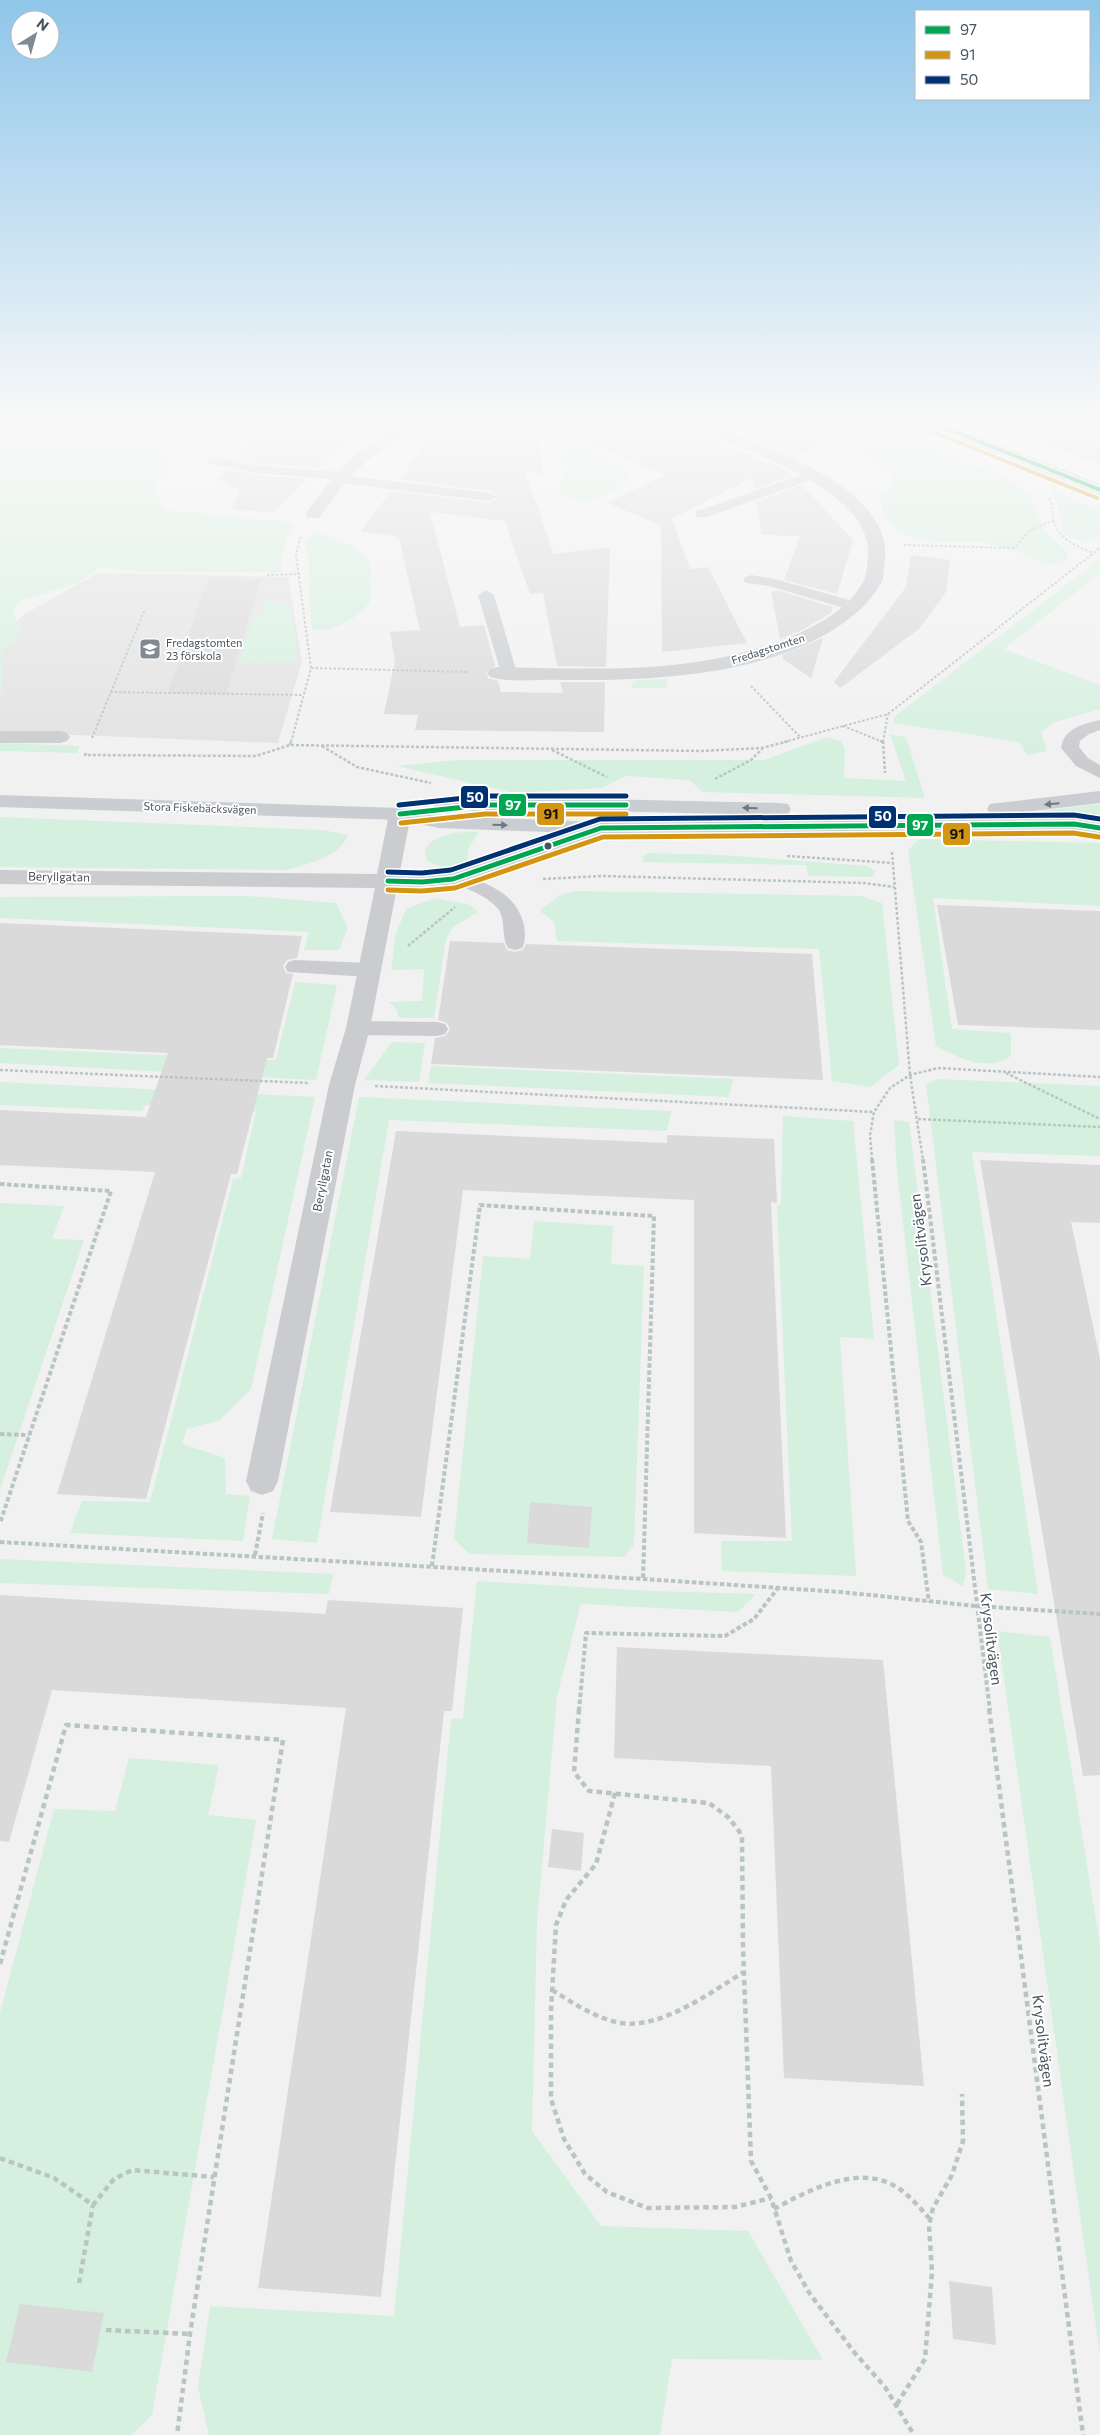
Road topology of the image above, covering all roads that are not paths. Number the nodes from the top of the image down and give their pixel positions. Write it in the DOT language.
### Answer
graph roads {
  1 [pos="874,538"];
  2 [pos="751,580"];
  3 [pos="486,595"];
  4 [pos="854,606"];
  5 [pos="503,673"];
  6 [pos="1100,725"];
  7 [pos="0,736"];
  8 [pos="60,737"];
  9 [pos="1100,773"];
  10 [pos="1100,797"];
  11 [pos="0,801"];
  12 [pos="400,814"];
  13 [pos="601,828"];
  14 [pos="1100,828"];
  15 [pos="0,877"];
  16 [pos="453,879"];
  17 [pos="388,880"];
  18 [pos="515,943"];
  19 [pos="295,967"];
  20 [pos="370,970"];
  21 [pos="358,1028"];
  22 [pos="437,1029"];
  23 [pos="262,1482"];
  1 -- 4 [label="street, Fredagstomten"];
  2 -- 4 [label="lane"];
  3 -- 5 [label="lane"];
  4 -- 5 [label="street, Fredagstomten"];
  6 -- 9 [label="lane"];
  7 -- 8 [label="street"];
  10 -- 12 [label="street, Stora Fiskebäcksvägen, one-way"];
  11 -- 12 [label="street, Stora Fiskebäcksvägen"];
  12 -- 13 [label="street, Stora Fiskebäcksvägen, one-way"];
  12 -- 17 [label="street, Beryllgatan"];
  13 -- 14 [label="street, Stora Fiskebäcksvägen"];
  13 -- 16 [label="lane"];
  15 -- 17 [label="street, Beryllgatan"];
  16 -- 17 [label="lane"];
  16 -- 18 [label="lane"];
  17 -- 20 [label="street, Beryllgatan"];
  19 -- 20 [label="lane"];
  20 -- 21 [label="street, Beryllgatan"];
  21 -- 22 [label="lane"];
  21 -- 23 [label="street, Beryllgatan"];
}
